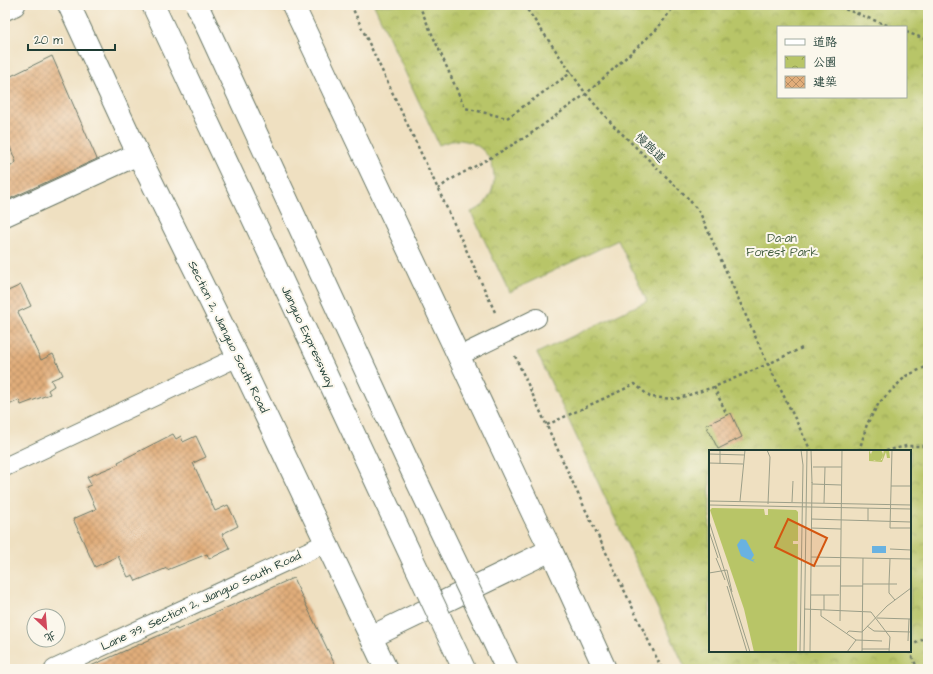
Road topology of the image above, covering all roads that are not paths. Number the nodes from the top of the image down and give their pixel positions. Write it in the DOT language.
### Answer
graph roads {
  1 [pos="14,5"];
  2 [pos="69,5"];
  3 [pos="153,5"];
  4 [pos="197,5"];
  5 [pos="293,5"];
  6 [pos="5,9"];
  7 [pos="138,154"];
  8 [pos="5,215"];
  9 [pos="537,318"];
  10 [pos="459,356"];
  11 [pos="238,358"];
  12 [pos="5,467"];
  13 [pos="326,543"];
  14 [pos="551,550"];
  15 [pos="371,637"];
  16 [pos="54,669"];
  17 [pos="386,669"];
  18 [pos="464,669"];
  19 [pos="506,669"];
  20 [pos="605,669"];
  1 -- 6 [label="main road"];
  2 -- 7 [label="main road, Section 2, Jianguo South Road"];
  3 -- 18 [label="main road, Jianguo Expressway, bridge"];
  4 -- 19 [label="main road, bridge"];
  5 -- 10 [label="main road"];
  7 -- 8 [label="main road"];
  7 -- 11 [label="main road, Section 2, Jianguo South Road"];
  9 -- 10 [label="lane"];
  10 -- 14 [label="main road"];
  11 -- 12 [label="lane"];
  11 -- 13 [label="main road, Section 2, Jianguo South Road"];
  13 -- 15 [label="main road, Section 2, Jianguo South Road"];
  13 -- 16 [label="lane, Lane 39, Section 2, Jianguo South Road"];
  14 -- 15 [label="main road"];
  14 -- 20 [label="main road"];
  15 -- 17 [label="main road, Section 2, Jianguo South Road"];
}
